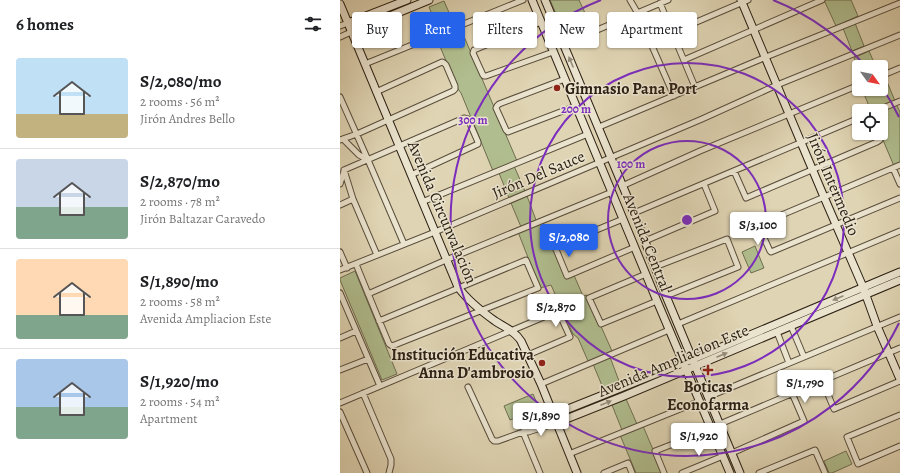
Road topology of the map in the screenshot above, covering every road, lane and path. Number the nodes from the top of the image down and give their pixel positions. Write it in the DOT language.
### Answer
graph roads {
  1 [pos="407,0"];
  2 [pos="429,0"];
  3 [pos="523,0"];
  4 [pos="532,0"];
  5 [pos="545,0"];
  6 [pos="630,0"];
  7 [pos="668,0"];
  8 [pos="822,0"];
  9 [pos="744,1"];
  10 [pos="660,3"];
  11 [pos="900,3"];
  12 [pos="340,4"];
  13 [pos="550,12"];
  14 [pos="637,12"];
  15 [pos="664,12"];
  16 [pos="541,22"];
  17 [pos="697,22"];
  18 [pos="348,23"];
  19 [pos="340,26"];
  20 [pos="754,29"];
  21 [pos="351,32"];
  22 [pos="900,35"];
  23 [pos="340,37"];
  24 [pos="566,48"];
  25 [pos="653,48"];
  26 [pos="679,48"];
  27 [pos="553,52"];
  28 [pos="766,57"];
  29 [pos="684,60"];
  30 [pos="365,64"];
  31 [pos="900,68"];
  32 [pos="888,73"];
  33 [pos="565,79"];
  34 [pos="777,85"];
  35 [pos="695,87"];
  36 [pos="852,88"];
  37 [pos="376,92"];
  38 [pos="674,96"];
  39 [pos="340,97"];
  40 [pos="899,102"];
  41 [pos="576,106"];
  42 [pos="888,106"];
  43 [pos="900,108"];
  44 [pos="790,114"];
  45 [pos="388,119"];
  46 [pos="852,121"];
  47 [pos="599,127"];
  48 [pos="356,134"];
  49 [pos="588,134"];
  50 [pos="341,139"];
  51 [pos="880,140"];
  52 [pos="801,142"];
  53 [pos="399,147"];
  54 [pos="611,157"];
  55 [pos="368,160"];
  56 [pos="600,162"];
  57 [pos="900,165"];
  58 [pos="893,168"];
  59 [pos="344,170"];
  60 [pos="813,170"];
  61 [pos="734,171"];
  62 [pos="411,175"];
  63 [pos="340,184"];
  64 [pos="704,184"];
  65 [pos="900,184"];
  66 [pos="622,186"];
  67 [pos="612,192"];
  68 [pos="824,197"];
  69 [pos="900,198"];
  70 [pos="353,199"];
  71 [pos="422,202"];
  72 [pos="340,205"];
  73 [pos="634,213"];
  74 [pos="623,219"];
  75 [pos="836,225"];
  76 [pos="900,231"];
  77 [pos="435,232"];
  78 [pos="645,240"];
  79 [pos="404,244"];
  80 [pos="635,247"];
  81 [pos="340,252"];
  82 [pos="848,253"];
  83 [pos="377,255"];
  84 [pos="446,260"];
  85 [pos="356,264"];
  86 [pos="347,268"];
  87 [pos="655,268"];
  88 [pos="340,270"];
  89 [pos="900,272"];
  90 [pos="646,274"];
  91 [pos="900,280"];
  92 [pos="458,287"];
  93 [pos="865,290"];
  94 [pos="340,292"];
  95 [pos="368,294"];
  96 [pos="666,296"];
  97 [pos="657,301"];
  98 [pos="342,304"];
  99 [pos="481,311"];
  100 [pos="900,317"];
  101 [pos="379,321"];
  102 [pos="678,324"];
  103 [pos="791,326"];
  104 [pos="877,326"];
  105 [pos="669,330"];
  106 [pos="356,331"];
  107 [pos="512,331"];
  108 [pos="777,332"];
  109 [pos="340,338"];
  110 [pos="900,348"];
  111 [pos="889,353"];
  112 [pos="528,355"];
  113 [pos="804,357"];
  114 [pos="368,359"];
  115 [pos="683,363"];
  116 [pos="694,363"];
  117 [pos="789,363"];
  118 [pos="340,370"];
  119 [pos="686,370"];
  120 [pos="822,380"];
  121 [pos="900,380"];
  122 [pos="541,384"];
  123 [pos="380,386"];
  124 [pos="468,387"];
  125 [pos="363,393"];
  126 [pos="792,393"];
  127 [pos="708,397"];
  128 [pos="700,401"];
  129 [pos="340,403"];
  130 [pos="340,412"];
  131 [pos="553,415"];
  132 [pos="900,415"];
  133 [pos="556,423"];
  134 [pos="720,424"];
  135 [pos="712,429"];
  136 [pos="523,432"];
  137 [pos="900,446"];
  138 [pos="732,453"];
  139 [pos="570,454"];
  140 [pos="723,456"];
  141 [pos="367,473"];
  142 [pos="389,473"];
  143 [pos="540,473"];
  144 [pos="577,473"];
  145 [pos="604,473"];
  146 [pos="632,473"];
  147 [pos="664,473"];
  148 [pos="682,473"];
  149 [pos="730,473"];
  150 [pos="740,473"];
  151 [pos="759,473"];
  152 [pos="825,473"];
  1 -- 18 [label="main road"];
  2 -- 21 [label="main road"];
  3 -- 30 [label="street"];
  4 -- 16 [label="main road, Avenida Central"];
  5 -- 13 [label="main road, Avenida Central"];
  6 -- 14 [label="street"];
  7 -- 10 [label="street"];
  8 -- 20 [label="street"];
  9 -- 17 [label="street"];
  9 -- 20 [label="main road, Jirón Intermedio"];
  10 -- 14 [label="street"];
  10 -- 15 [label="street"];
  11 -- 28 [label="street"];
  12 -- 18 [label="main road, Avenida Circunvalación"];
  16 -- 27 [label="main road, Avenida Central"];
  16 -- 27 [label="street"];
  18 -- 19 [label="street"];
  18 -- 21 [label="main road, Avenida Circunvalación"];
  20 -- 28 [label="main road, Jirón Intermedio"];
  20 -- 29 [label="street"];
  21 -- 23 [label="street"];
  21 -- 30 [label="main road, Avenida Circunvalación"];
  22 -- 34 [label="street, Jirón Del Sauce"];
  47 -- 24 [label="main road, Avenida Central, one-way"];
  25 -- 38 [label="street"];
  26 -- 29 [label="street"];
  27 -- 33 [label="main road, Avenida Central"];
  28 -- 34 [label="main road, Jirón Intermedio"];
  28 -- 35 [label="street"];
  29 -- 35 [label="street"];
  30 -- 37 [label="main road, Avenida Circunvalación"];
  31 -- 32 [label="street"];
  33 -- 41 [label="main road, Avenida Central"];
  33 -- 41 [label="street"];
  34 -- 44 [label="main road, Jirón Intermedio"];
  34 -- 54 [label="street, Jirón Del Sauce"];
  35 -- 38 [label="street"];
  36 -- 44 [label="street"];
  37 -- 45 [label="main road, Avenida Circunvalación"];
  37 -- 45 [label="street"];
  38 -- 47 [label="street"];
  39 -- 48 [label="street"];
  40 -- 42 [label="street"];
  40 -- 43 [label="street"];
  41 -- 49 [label="main road, Avenida Central"];
  44 -- 52 [label="main road, Jirón Intermedio"];
  44 -- 66 [label="street"];
  45 -- 48 [label="street"];
  45 -- 53 [label="main road, Avenida Circunvalación"];
  46 -- 52 [label="street"];
  47 -- 54 [label="main road, Avenida Central"];
  48 -- 50 [label="street"];
  48 -- 55 [label="street"];
  49 -- 56 [label="main road, Avenida Central"];
  49 -- 71 [label="street"];
  50 -- 55 [label="street"];
  51 -- 60 [label="street"];
  52 -- 60 [label="main road, Jirón Intermedio"];
  52 -- 61 [label="street"];
  53 -- 55 [label="street"];
  53 -- 62 [label="main road, Avenida Circunvalación"];
  53 -- 62 [label="street"];
  54 -- 56 [label="street, Jirón Del Sauce"];
  54 -- 66 [label="main road, Avenida Central"];
  55 -- 59 [label="street"];
  55 -- 79 [label="street"];
  56 -- 67 [label="main road, Avenida Central"];
  56 -- 77 [label="street, Jirón Del Sauce"];
  57 -- 58 [label="street"];
  58 -- 65 [label="street"];
  58 -- 68 [label="street"];
  59 -- 63 [label="street"];
  59 -- 70 [label="street"];
  60 -- 61 [label="street"];
  60 -- 68 [label="main road, Jirón Intermedio"];
  61 -- 64 [label="street"];
  62 -- 71 [label="main road, Avenida Circunvalación"];
  64 -- 73 [label="street"];
  64 -- 78 [label="street"];
  66 -- 73 [label="main road, Avenida Central"];
  67 -- 74 [label="main road, Avenida Central"];
  67 -- 84 [label="street"];
  68 -- 75 [label="main road, Jirón Intermedio"];
  68 -- 75 [label="street"];
  69 -- 75 [label="street"];
  70 -- 72 [label="street"];
  70 -- 83 [label="street"];
  71 -- 77 [label="main road, Avenida Circunvalación"];
  73 -- 78 [label="main road, Avenida Central"];
  74 -- 80 [label="main road, Avenida Central"];
  74 -- 80 [label="street"];
  75 -- 82 [label="main road, Jirón Intermedio"];
  76 -- 82 [label="street"];
  77 -- 79 [label="street, Jirón Del Sauce"];
  77 -- 84 [label="main road, Avenida Circunvalación"];
  78 -- 87 [label="main road, Avenida Central"];
  79 -- 83 [label="street, Jirón Del Sauce"];
  80 -- 90 [label="main road, Avenida Central"];
  81 -- 86 [label="street"];
  82 -- 93 [label="main road, Jirón Intermedio"];
  82 -- 102 [label="street"];
  83 -- 85 [label="street, Jirón Del Sauce"];
  84 -- 92 [label="main road, Avenida Circunvalación"];
  84 -- 95 [label="street"];
  85 -- 86 [label="street, Jirón Del Sauce"];
  85 -- 95 [label="street"];
  86 -- 88 [label="street, Jirón Del Sauce"];
  87 -- 96 [label="main road, Avenida Central"];
  87 -- 96 [label="street"];
  89 -- 93 [label="main road, Avenida Ampliacion Este"];
  90 -- 97 [label="main road, Avenida Central"];
  90 -- 97 [label="street"];
  91 -- 93 [label="main road, Avenida Ampliacion Este"];
  92 -- 99 [label="main road, Avenida Circunvalación"];
  92 -- 99 [label="street"];
  92 -- 101 [label="street"];
  93 -- 103 [label="main road, Avenida Ampliacion Este"];
  93 -- 104 [label="main road, Jirón Intermedio"];
  93 -- 116 [label="main road, Avenida Ampliacion Este, one-way"];
  94 -- 98 [label="street"];
  95 -- 101 [label="street"];
  96 -- 102 [label="main road, Avenida Central"];
  97 -- 105 [label="main road, Avenida Central"];
  98 -- 106 [label="street"];
  99 -- 101 [label="street"];
  99 -- 107 [label="main road, Avenida Circunvalación"];
  100 -- 104 [label="street"];
  102 -- 116 [label="main road, Avenida Central"];
  103 -- 108 [label="main road, Avenida Ampliacion Este"];
  103 -- 113 [label="street"];
  104 -- 111 [label="main road, Jirón Intermedio"];
  104 -- 113 [label="street"];
  105 -- 115 [label="main road, Avenida Central"];
  105 -- 122 [label="street"];
  106 -- 109 [label="street"];
  106 -- 114 [label="street"];
  107 -- 112 [label="main road, Avenida Circunvalación"];
  107 -- 112 [label="street"];
  107 -- 123 [label="street"];
  116 -- 108 [label="main road, Avenida Ampliacion Este, one-way"];
  108 -- 117 [label="street"];
  110 -- 111 [label="street"];
  111 -- 120 [label="street"];
  111 -- 121 [label="main road, Jirón Intermedio"];
  112 -- 122 [label="main road, Avenida Circunvalación"];
  113 -- 117 [label="street"];
  114 -- 118 [label="street"];
  114 -- 123 [label="street"];
  115 -- 116 [label="main road, Avenida Ampliacion Este"];
  115 -- 119 [label="main road, Avenida Central"];
  115 -- 131 [label="main road, Avenida Ampliacion Este"];
  116 -- 119 [label="main road, Avenida Ampliacion Este"];
  116 -- 127 [label="main road, Avenida Central"];
  117 -- 127 [label="street"];
  119 -- 128 [label="main road, Avenida Central"];
  133 -- 119 [label="main road, Avenida Ampliacion Este, one-way"];
  120 -- 121 [label="street"];
  120 -- 126 [label="street"];
  122 -- 131 [label="main road, Avenida Circunvalación"];
  123 -- 125 [label="street"];
  124 -- 136 [label="street"];
  125 -- 129 [label="street"];
  125 -- 142 [label="street"];
  126 -- 134 [label="street"];
  126 -- 138 [label="street"];
  127 -- 134 [label="main road, Avenida Central"];
  128 -- 135 [label="main road, Avenida Central"];
  128 -- 139 [label="street"];
  130 -- 141 [label="street"];
  131 -- 133 [label="main road, Avenida Circunvalación"];
  131 -- 136 [label="street, Avenida Ampliacion Este"];
  132 -- 137 [label="street"];
  133 -- 136 [label="street, Avenida Ampliacion Este"];
  133 -- 139 [label="main road, Avenida Circunvalación"];
  134 -- 138 [label="main road, Avenida Central"];
  135 -- 140 [label="main road, Avenida Central"];
  135 -- 147 [label="street"];
  136 -- 143 [label="street"];
  138 -- 150 [label="main road, Avenida Central"];
  139 -- 144 [label="main road, Avenida Circunvalación"];
  140 -- 148 [label="street"];
  140 -- 149 [label="main road, Avenida Central"];
  145 -- 146 [label="street"];
  151 -- 152 [label="street"];
}
